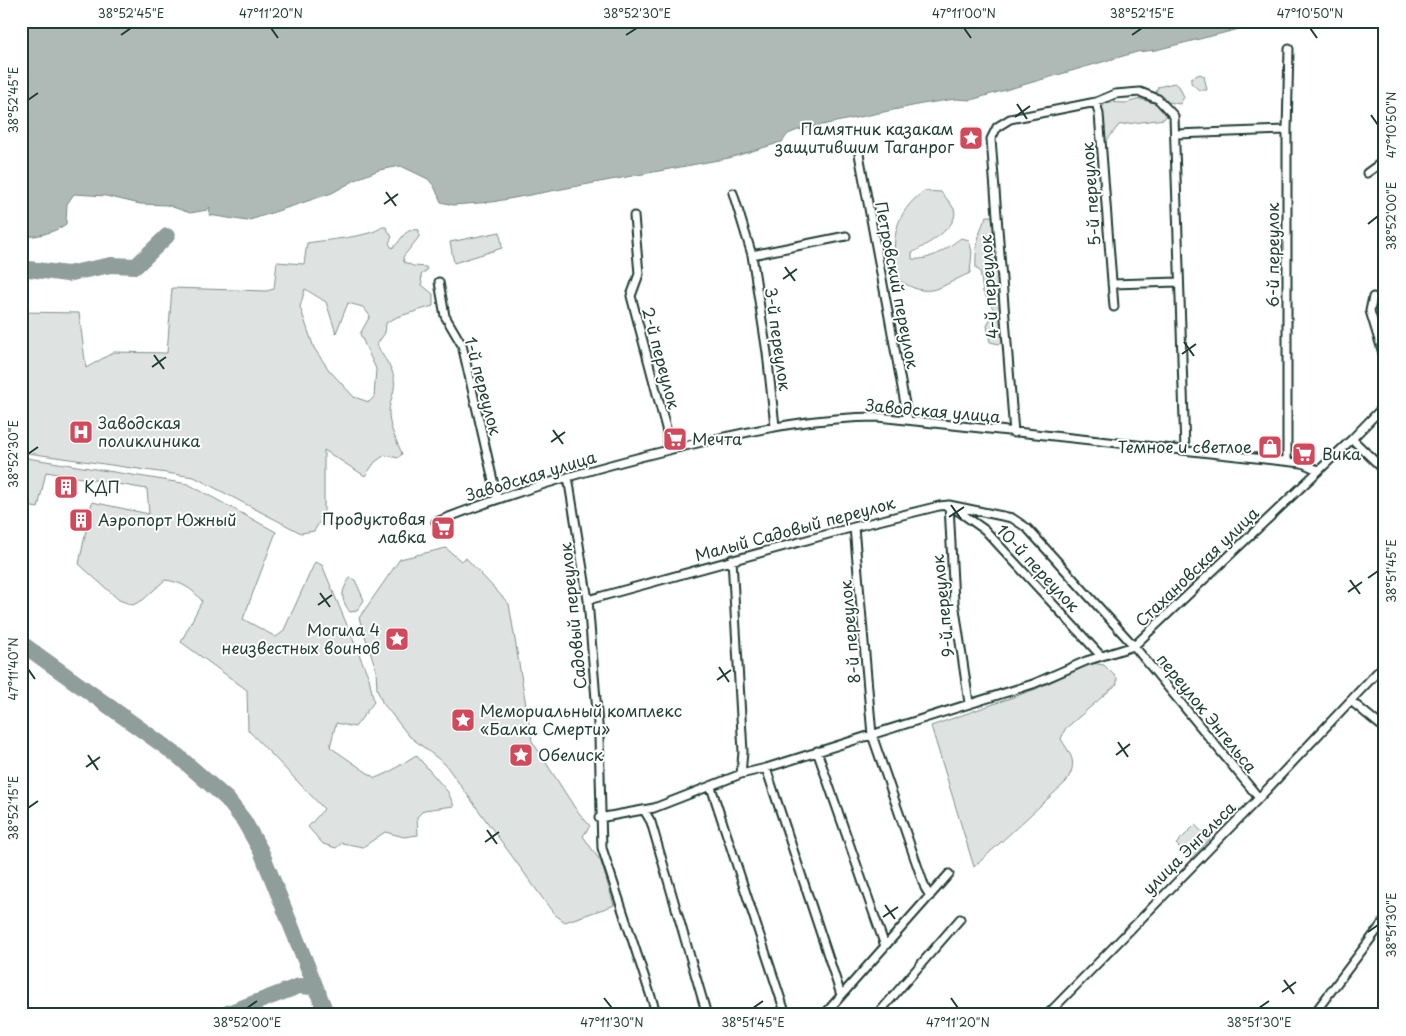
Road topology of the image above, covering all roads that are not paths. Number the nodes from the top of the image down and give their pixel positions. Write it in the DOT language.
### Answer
graph roads {
  1 [pos="1289,49"];
  2 [pos="1096,102"];
  3 [pos="1287,130"];
  4 [pos="1176,134"];
  5 [pos="859,154"];
  6 [pos="1385,160"];
  7 [pos="1367,173"];
  8 [pos="733,193"];
  9 [pos="634,216"];
  10 [pos="846,236"];
  11 [pos="752,256"];
  12 [pos="439,282"];
  13 [pos="1178,282"];
  14 [pos="1112,284"];
  15 [pos="1373,297"];
  16 [pos="1114,307"];
  17 [pos="1385,360"];
  18 [pos="1385,405"];
  19 [pos="908,420"];
  20 [pos="775,426"];
  21 [pos="1014,433"];
  22 [pos="1352,439"];
  23 [pos="670,450"];
  24 [pos="1184,450"];
  25 [pos="1287,461"];
  26 [pos="1318,470"];
  27 [pos="1385,471"];
  28 [pos="568,477"];
  29 [pos="497,498"];
  30 [pos="949,506"];
  31 [pos="1012,518"];
  32 [pos="436,522"];
  33 [pos="854,526"];
  34 [pos="732,559"];
  35 [pos="588,600"];
  36 [pos="1134,646"];
  37 [pos="1101,656"];
  38 [pos="1385,664"];
  39 [pos="1351,701"];
  40 [pos="969,703"];
  41 [pos="1385,730"];
  42 [pos="872,735"];
  43 [pos="817,751"];
  44 [pos="766,768"];
  45 [pos="741,774"];
  46 [pos="711,787"];
  47 [pos="1259,798"];
  48 [pos="644,810"];
  49 [pos="599,818"];
  50 [pos="949,874"];
  51 [pos="930,896"];
  52 [pos="960,918"];
  53 [pos="1385,920"];
  54 [pos="885,946"];
  55 [pos="841,996"];
  56 [pos="1053,1009"];
  57 [pos="657,1015"];
  58 [pos="707,1015"];
  59 [pos="786,1015"];
  60 [pos="824,1015"];
  61 [pos="876,1015"];
  62 [pos="1047,1015"];
  63 [pos="1060,1015"];
  64 [pos="1313,1015"];
  1 -- 3 [label="street, 6-й переулок"];
  2 -- 4 [label="street"];
  2 -- 14 [label="street, 5-й переулок"];
  2 -- 21 [label="street, 4-й переулок"];
  3 -- 4 [label="street"];
  3 -- 25 [label="street, 6-й переулок"];
  4 -- 13 [label="street"];
  5 -- 19 [label="street, Петровский переулок"];
  6 -- 7 [label="street"];
  8 -- 11 [label="street, 3-й переулок"];
  9 -- 23 [label="street, 2-й переулок"];
  10 -- 11 [label="street"];
  11 -- 20 [label="street, 3-й переулок"];
  12 -- 29 [label="street, 1-й переулок"];
  13 -- 14 [label="street"];
  13 -- 24 [label="street"];
  14 -- 16 [label="street, 5-й переулок"];
  15 -- 17 [label="street"];
  18 -- 22 [label="street, Стахановская улица"];
  19 -- 20 [label="street, Заводская улица"];
  19 -- 21 [label="street, Заводская улица"];
  20 -- 23 [label="street, Заводская улица"];
  21 -- 24 [label="street, Заводская улица"];
  22 -- 26 [label="street, Стахановская улица"];
  22 -- 27 [label="street"];
  23 -- 28 [label="street, Заводская улица"];
  24 -- 25 [label="street, Заводская улица"];
  25 -- 26 [label="street, Заводская улица"];
  26 -- 36 [label="street, Стахановская улица"];
  28 -- 29 [label="street, Заводская улица"];
  28 -- 35 [label="street, Садовый переулок"];
  29 -- 32 [label="street, Заводская улица"];
  30 -- 31 [label="street, Малый Садовый переулок"];
  30 -- 33 [label="street, Малый Садовый переулок"];
  30 -- 37 [label="street, 10-й переулок"];
  30 -- 40 [label="street, 9-й переулок"];
  31 -- 36 [label="street, Стахановская улица"];
  33 -- 34 [label="street, Малый Садовый переулок"];
  33 -- 42 [label="street, 8-й переулок"];
  34 -- 35 [label="street, Малый Садовый переулок"];
  34 -- 45 [label="street"];
  35 -- 49 [label="street, Садовый переулок"];
  36 -- 37 [label="street"];
  36 -- 47 [label="street, переулок Энгельса"];
  37 -- 40 [label="street"];
  38 -- 39 [label="street, улица Энгельса"];
  39 -- 41 [label="street"];
  39 -- 47 [label="street, улица Энгельса"];
  40 -- 42 [label="street"];
  42 -- 43 [label="street"];
  42 -- 51 [label="street, 8-й переулок"];
  43 -- 44 [label="street"];
  43 -- 54 [label="street"];
  44 -- 45 [label="street"];
  44 -- 55 [label="street"];
  45 -- 46 [label="street"];
  46 -- 48 [label="street"];
  46 -- 59 [label="street"];
  47 -- 56 [label="street, улица Энгельса"];
  48 -- 49 [label="street"];
  48 -- 58 [label="street"];
  49 -- 57 [label="street, Садовый переулок"];
  50 -- 51 [label="street"];
  51 -- 54 [label="street"];
  52 -- 61 [label="street"];
  53 -- 64 [label="street"];
  54 -- 55 [label="street"];
  55 -- 60 [label="street"];
  56 -- 62 [label="street, улица Энгельса"];
  56 -- 63 [label="street"];
}
